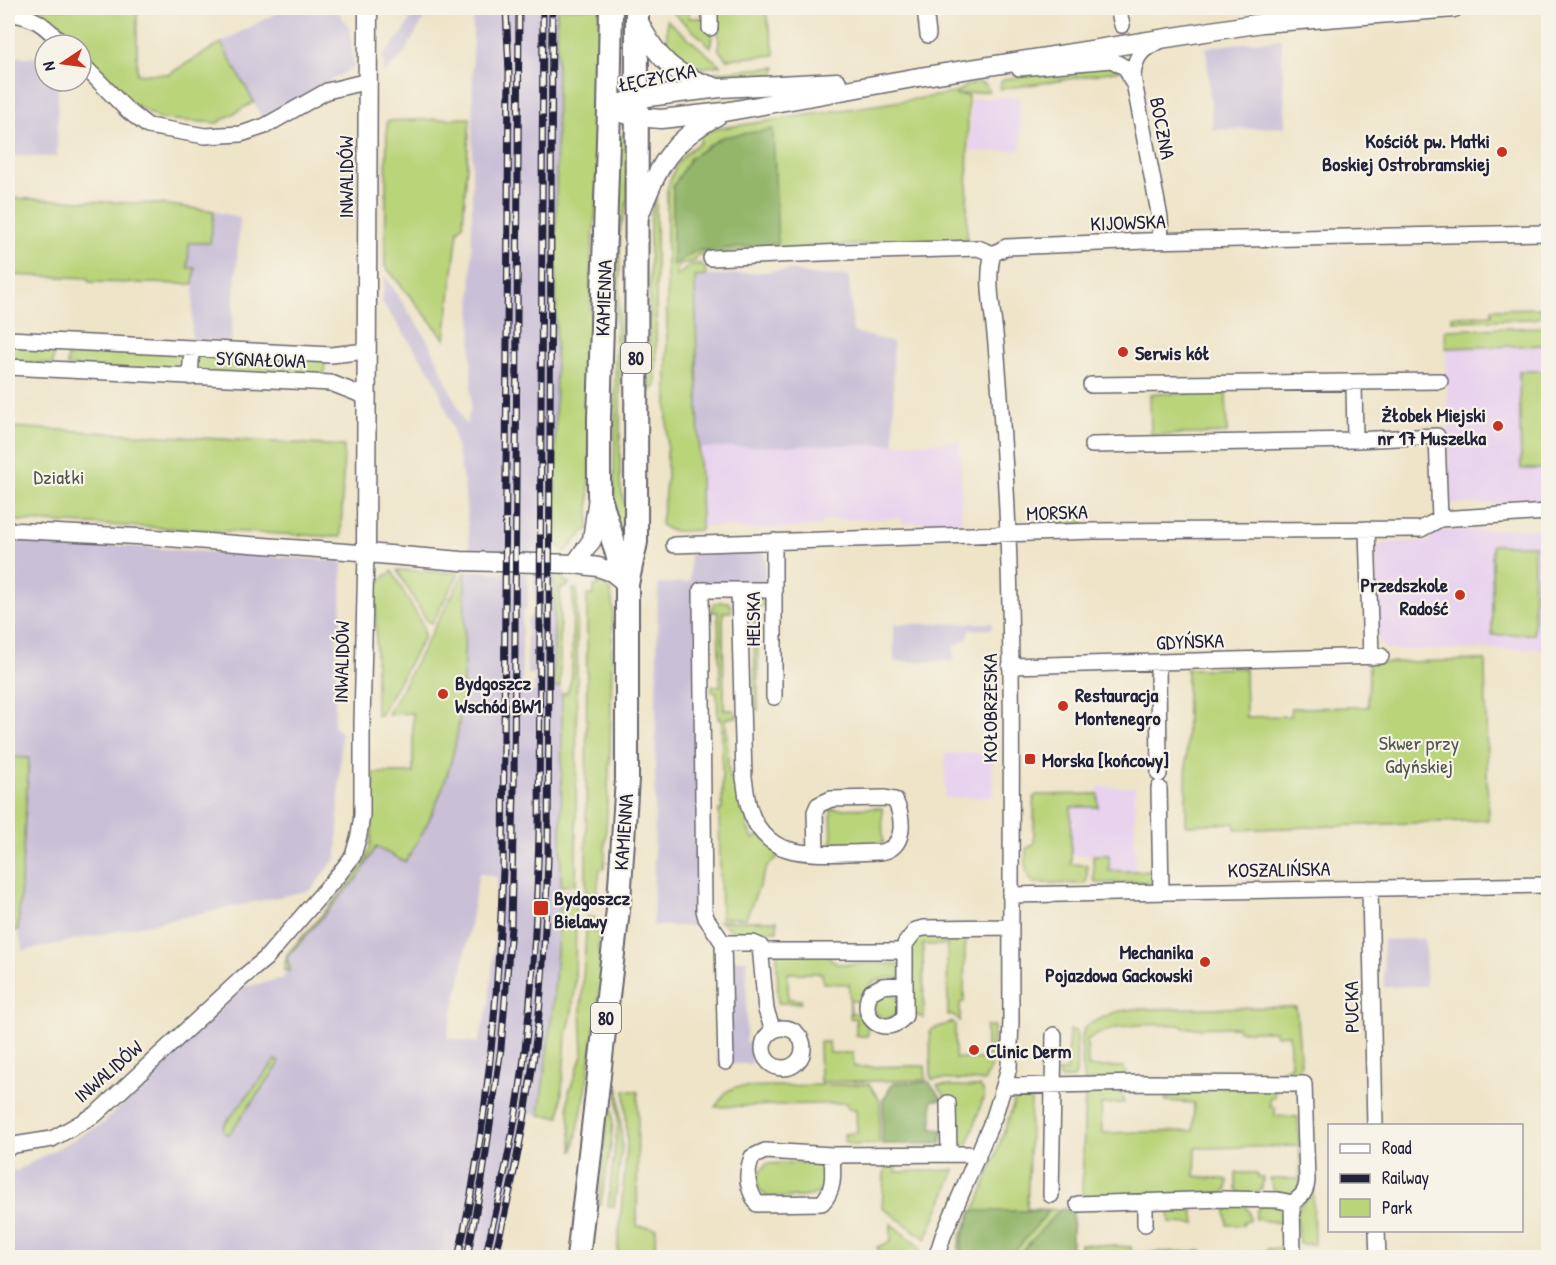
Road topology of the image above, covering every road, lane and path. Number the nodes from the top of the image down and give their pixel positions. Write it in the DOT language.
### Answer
graph roads {
  1 [pos="368,8"];
  2 [pos="611,8"];
  3 [pos="711,8"];
  4 [pos="925,8"];
  5 [pos="1118,8"];
  6 [pos="1454,8"];
  7 [pos="8,13"];
  8 [pos="637,13"];
  9 [pos="1122,26"];
  10 [pos="710,28"];
  11 [pos="51,33"];
  12 [pos="928,35"];
  13 [pos="1165,39"];
  14 [pos="1117,46"];
  15 [pos="1134,63"];
  16 [pos="983,67"];
  17 [pos="93,75"];
  18 [pos="919,77"];
  19 [pos="368,81"];
  20 [pos="1133,83"];
  21 [pos="720,88"];
  22 [pos="637,108"];
  23 [pos="609,110"];
  24 [pos="724,112"];
  25 [pos="636,225"];
  26 [pos="1548,233"];
  27 [pos="1161,241"];
  28 [pos="993,254"];
  29 [pos="711,258"];
  30 [pos="8,339"];
  31 [pos="63,341"];
  32 [pos="192,348"];
  33 [pos="366,351"];
  34 [pos="332,355"];
  35 [pos="8,367"];
  36 [pos="61,370"];
  37 [pos="190,377"];
  38 [pos="1440,381"];
  39 [pos="1354,382"];
  40 [pos="331,383"];
  41 [pos="1091,385"];
  42 [pos="367,397"];
  43 [pos="1355,440"];
  44 [pos="1092,445"];
  45 [pos="599,495"];
  46 [pos="1547,512"];
  47 [pos="1440,519"];
  48 [pos="1367,529"];
  49 [pos="8,530"];
  50 [pos="1008,535"];
  51 [pos="774,541"];
  52 [pos="674,545"];
  53 [pos="366,554"];
  54 [pos="574,564"];
  55 [pos="627,584"];
  56 [pos="739,590"];
  57 [pos="773,590"];
  58 [pos="1158,663"];
  59 [pos="1010,666"];
  60 [pos="774,697"];
  61 [pos="816,852"];
  62 [pos="1548,885"];
  63 [pos="1370,888"];
  64 [pos="1161,892"];
  65 [pos="1010,895"];
  66 [pos="1010,927"];
  67 [pos="723,944"];
  68 [pos="762,951"];
  69 [pos="905,951"];
  70 [pos="905,984"];
  71 [pos="773,1030"];
  72 [pos="1054,1035"];
  73 [pos="726,1062"];
  74 [pos="1053,1085"];
  75 [pos="1004,1086"];
  76 [pos="948,1103"];
  77 [pos="1375,1124"];
  78 [pos="8,1148"];
  79 [pos="949,1154"];
  80 [pos="832,1155"];
  81 [pos="978,1157"];
  82 [pos="1051,1195"];
  83 [pos="1145,1201"];
  84 [pos="1292,1203"];
  85 [pos="1078,1204"];
  86 [pos="1144,1224"];
  87 [pos="1377,1232"];
  88 [pos="578,1257"];
  89 [pos="936,1257"];
  90 [pos="1293,1257"];
  91 [pos="1378,1257"];
  1 -- 19 [label="street, INWALIDÓW"];
  2 -- 23 [label="main road, KAMIENNA / 80"];
  3 -- 10 [label="street"];
  4 -- 12 [label="street"];
  5 -- 9 [label="street"];
  6 -- 13 [label="street, ŁĘCZYCKA"];
  7 -- 11 [label="street"];
  8 -- 21 [label="street"];
  8 -- 22 [label="main road, KAMIENNA / 80"];
  13 -- 14 [label="street, ŁĘCZYCKA"];
  13 -- 15 [label="street"];
  14 -- 15 [label="street"];
  14 -- 16 [label="street, ŁĘCZYCKA"];
  15 -- 20 [label="street, BOCZNA"];
  16 -- 18 [label="street, ŁĘCZYCKA"];
  16 -- 20 [label="street"];
  17 -- 19 [label="street"];
  18 -- 21 [label="street, ŁĘCZYCKA"];
  18 -- 24 [label="street, ŁĘCZYCKA"];
  19 -- 33 [label="street, INWALIDÓW"];
  20 -- 27 [label="street, BOCZNA"];
  21 -- 22 [label="street, ŁĘCZYCKA"];
  22 -- 23 [label="street, ŁĘCZYCKA"];
  22 -- 24 [label="street, ŁĘCZYCKA"];
  22 -- 25 [label="main road, KAMIENNA / 80"];
  23 -- 45 [label="main road, KAMIENNA / 80"];
  24 -- 25 [label="street"];
  25 -- 55 [label="main road, KAMIENNA / 80"];
  26 -- 27 [label="street, KIJOWSKA"];
  27 -- 28 [label="street, KIJOWSKA"];
  28 -- 29 [label="street, KIJOWSKA"];
  28 -- 50 [label="street, KOŁOBRZESKA"];
  30 -- 31 [label="street, SYGNAŁOWA"];
  31 -- 32 [label="street, SYGNAŁOWA"];
  31 -- 36 [label="street"];
  32 -- 34 [label="street, SYGNAŁOWA"];
  32 -- 37 [label="street, SYGNAŁOWA"];
  33 -- 34 [label="street, SYGNAŁOWA"];
  33 -- 42 [label="street, INWALIDÓW"];
  34 -- 40 [label="street, SYGNAŁOWA"];
  35 -- 36 [label="street, SYGNAŁOWA"];
  36 -- 37 [label="street, SYGNAŁOWA"];
  37 -- 40 [label="street, SYGNAŁOWA"];
  38 -- 39 [label="street"];
  39 -- 41 [label="street"];
  39 -- 43 [label="street"];
  40 -- 42 [label="street, SYGNAŁOWA"];
  42 -- 53 [label="street, INWALIDÓW"];
  43 -- 44 [label="street"];
  43 -- 47 [label="street"];
  45 -- 54 [label="street"];
  45 -- 55 [label="main road, KAMIENNA / 80"];
  46 -- 47 [label="street, MORSKA"];
  47 -- 48 [label="street, MORSKA"];
  48 -- 50 [label="street, MORSKA"];
  48 -- 58 [label="street, GDYŃSKA"];
  49 -- 53 [label="street"];
  50 -- 51 [label="street, MORSKA"];
  50 -- 59 [label="street, KOŁOBRZESKA"];
  51 -- 52 [label="street, MORSKA"];
  51 -- 57 [label="street, HELSKA"];
  53 -- 54 [label="street"];
  53 -- 78 [label="street, INWALIDÓW"];
  54 -- 55 [label="street"];
  55 -- 88 [label="main road, KAMIENNA / 80"];
  56 -- 57 [label="street"];
  56 -- 61 [label="street"];
  56 -- 67 [label="street"];
  57 -- 60 [label="street, HELSKA"];
  58 -- 59 [label="street, GDYŃSKA"];
  58 -- 64 [label="street"];
  59 -- 65 [label="street, KOŁOBRZESKA"];
  61 -- 61 [label="street"];
  62 -- 63 [label="street, KOSZALIŃSKA"];
  63 -- 64 [label="street, KOSZALIŃSKA"];
  63 -- 77 [label="street, PUCKA"];
  64 -- 65 [label="street, KOSZALIŃSKA"];
  65 -- 66 [label="street, KOŁOBRZESKA"];
  66 -- 69 [label="street"];
  66 -- 75 [label="street, KOŁOBRZESKA"];
  67 -- 68 [label="street"];
  67 -- 73 [label="street"];
  68 -- 69 [label="street"];
  68 -- 71 [label="street"];
  69 -- 70 [label="street"];
  72 -- 74 [label="street"];
  74 -- 75 [label="street"];
  74 -- 82 [label="street"];
  74 -- 84 [label="street"];
  75 -- 81 [label="street, KOŁOBRZESKA"];
  76 -- 79 [label="street"];
  79 -- 80 [label="street"];
  79 -- 81 [label="street"];
  80 -- 80 [label="street"];
  81 -- 89 [label="street, KOŁOBRZESKA"];
  83 -- 84 [label="street"];
  83 -- 85 [label="street"];
  83 -- 86 [label="street"];
  84 -- 90 [label="street"];
  87 -- 91 [label="street"];
}
